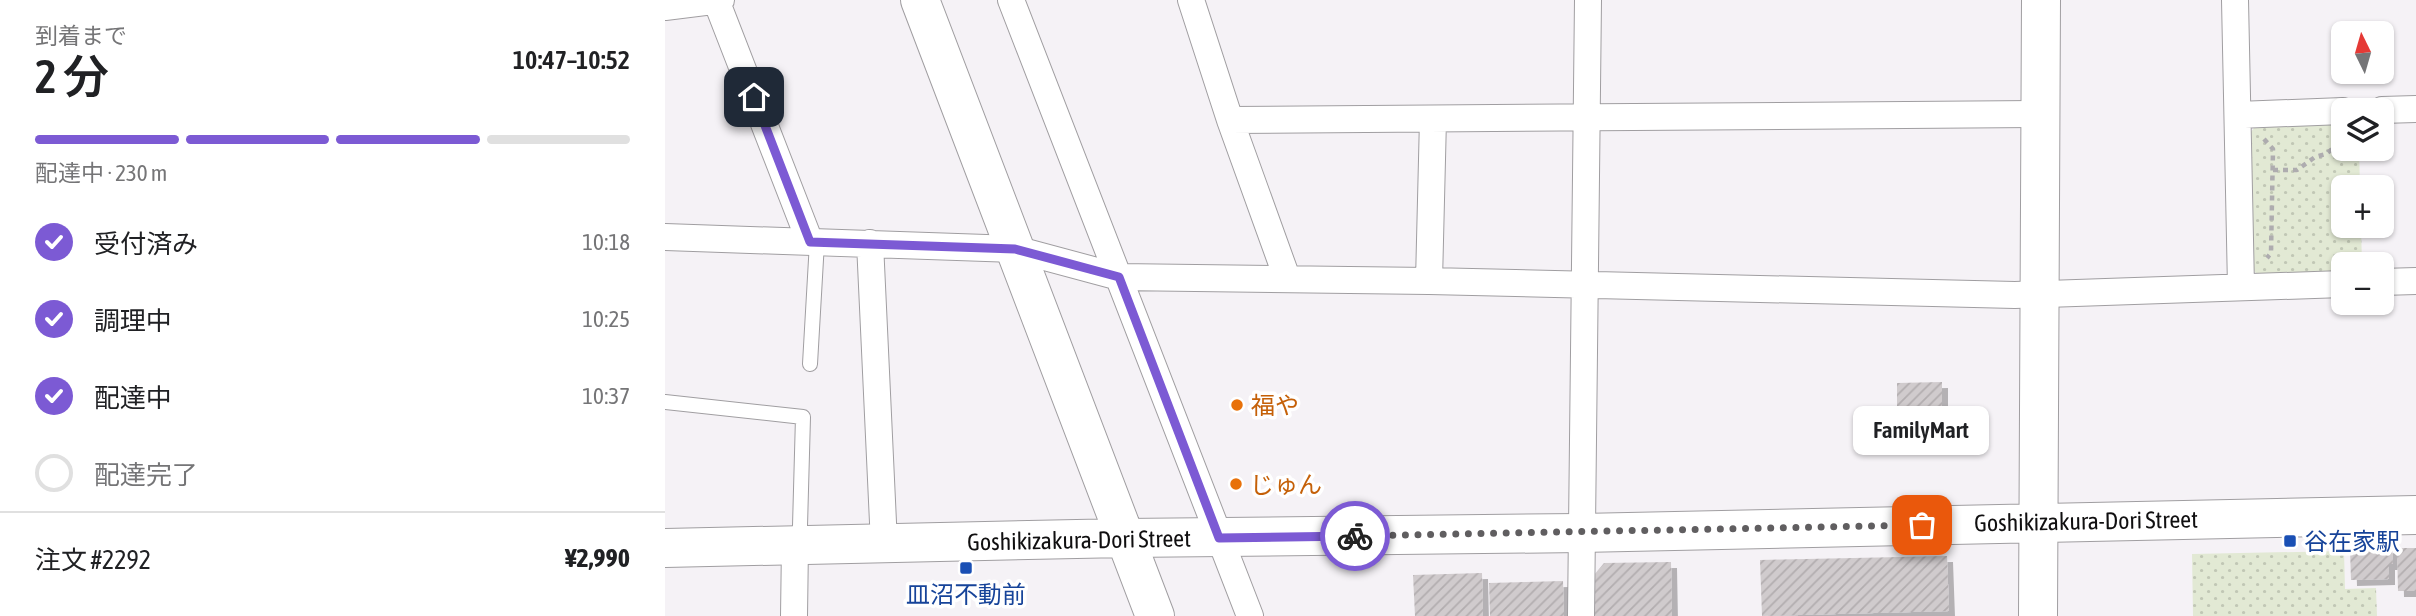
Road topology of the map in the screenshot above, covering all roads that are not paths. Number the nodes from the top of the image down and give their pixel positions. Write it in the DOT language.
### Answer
graph roads {
  1 [pos="718,0"];
  2 [pos="920,0"];
  3 [pos="1011,0"];
  4 [pos="1191,0"];
  5 [pos="1588,0"];
  6 [pos="2041,0"];
  7 [pos="2235,0"];
  8 [pos="665,7"];
  9 [pos="2416,109"];
  10 [pos="2394,110"];
  11 [pos="2331,112"];
  12 [pos="2041,114"];
  13 [pos="2238,114"];
  14 [pos="1586,118"];
  15 [pos="1433,119"];
  16 [pos="1230,120"];
  17 [pos="665,237"];
  18 [pos="813,242"];
  19 [pos="870,243"];
  20 [pos="1015,249"];
  21 [pos="1119,277"];
  22 [pos="1287,278"];
  23 [pos="1429,281"];
  24 [pos="2416,281"];
  25 [pos="2394,282"];
  26 [pos="1584,284"];
  27 [pos="2331,284"];
  28 [pos="2241,287"];
  29 [pos="2041,295"];
  30 [pos="810,364"];
  31 [pos="665,402"];
  32 [pos="2416,514"];
  33 [pos="2038,522"];
  34 [pos="1581,533"];
  35 [pos="1125,538"];
  36 [pos="1219,538"];
  37 [pos="884,544"];
  38 [pos="795,545"];
  39 [pos="665,548"];
  40 [pos="794,616"];
  41 [pos="1155,616"];
  42 [pos="1250,616"];
  43 [pos="1581,616"];
  44 [pos="2038,616"];
  1 -- 8 [label="street"];
  1 -- 18 [label="street"];
  2 -- 20 [label="street"];
  3 -- 21 [label="street"];
  4 -- 16 [label="street"];
  5 -- 14 [label="street"];
  6 -- 12 [label="street"];
  7 -- 13 [label="street"];
  9 -- 10 [label="street"];
  11 -- 13 [label="street"];
  12 -- 14 [label="street"];
  12 -- 29 [label="street"];
  13 -- 28 [label="street"];
  14 -- 15 [label="street"];
  14 -- 26 [label="street"];
  15 -- 16 [label="street"];
  15 -- 23 [label="street"];
  16 -- 22 [label="street"];
  17 -- 18 [label="street"];
  18 -- 19 [label="street"];
  18 -- 30 [label="lane"];
  19 -- 20 [label="street"];
  19 -- 37 [label="street"];
  20 -- 21 [label="street"];
  20 -- 35 [label="street"];
  21 -- 22 [label="street"];
  21 -- 36 [label="street"];
  22 -- 23 [label="street"];
  23 -- 26 [label="street"];
  24 -- 25 [label="street"];
  26 -- 29 [label="street"];
  26 -- 34 [label="street"];
  27 -- 28 [label="street"];
  28 -- 29 [label="street"];
  29 -- 33 [label="street"];
  31 -- 38 [label="lane"];
  32 -- 33 [label="street, Goshikizakura-Dori Street"];
  33 -- 34 [label="street, Goshikizakura-Dori Street"];
  33 -- 44 [label="street"];
  34 -- 36 [label="street, Goshikizakura-Dori Street"];
  34 -- 43 [label="street"];
  35 -- 36 [label="street, Goshikizakura-Dori Street"];
  35 -- 37 [label="street, Goshikizakura-Dori Street"];
  35 -- 41 [label="street"];
  36 -- 42 [label="street"];
  37 -- 38 [label="street, Goshikizakura-Dori Street"];
  38 -- 39 [label="street, Goshikizakura-Dori Street"];
  38 -- 40 [label="street"];
}
